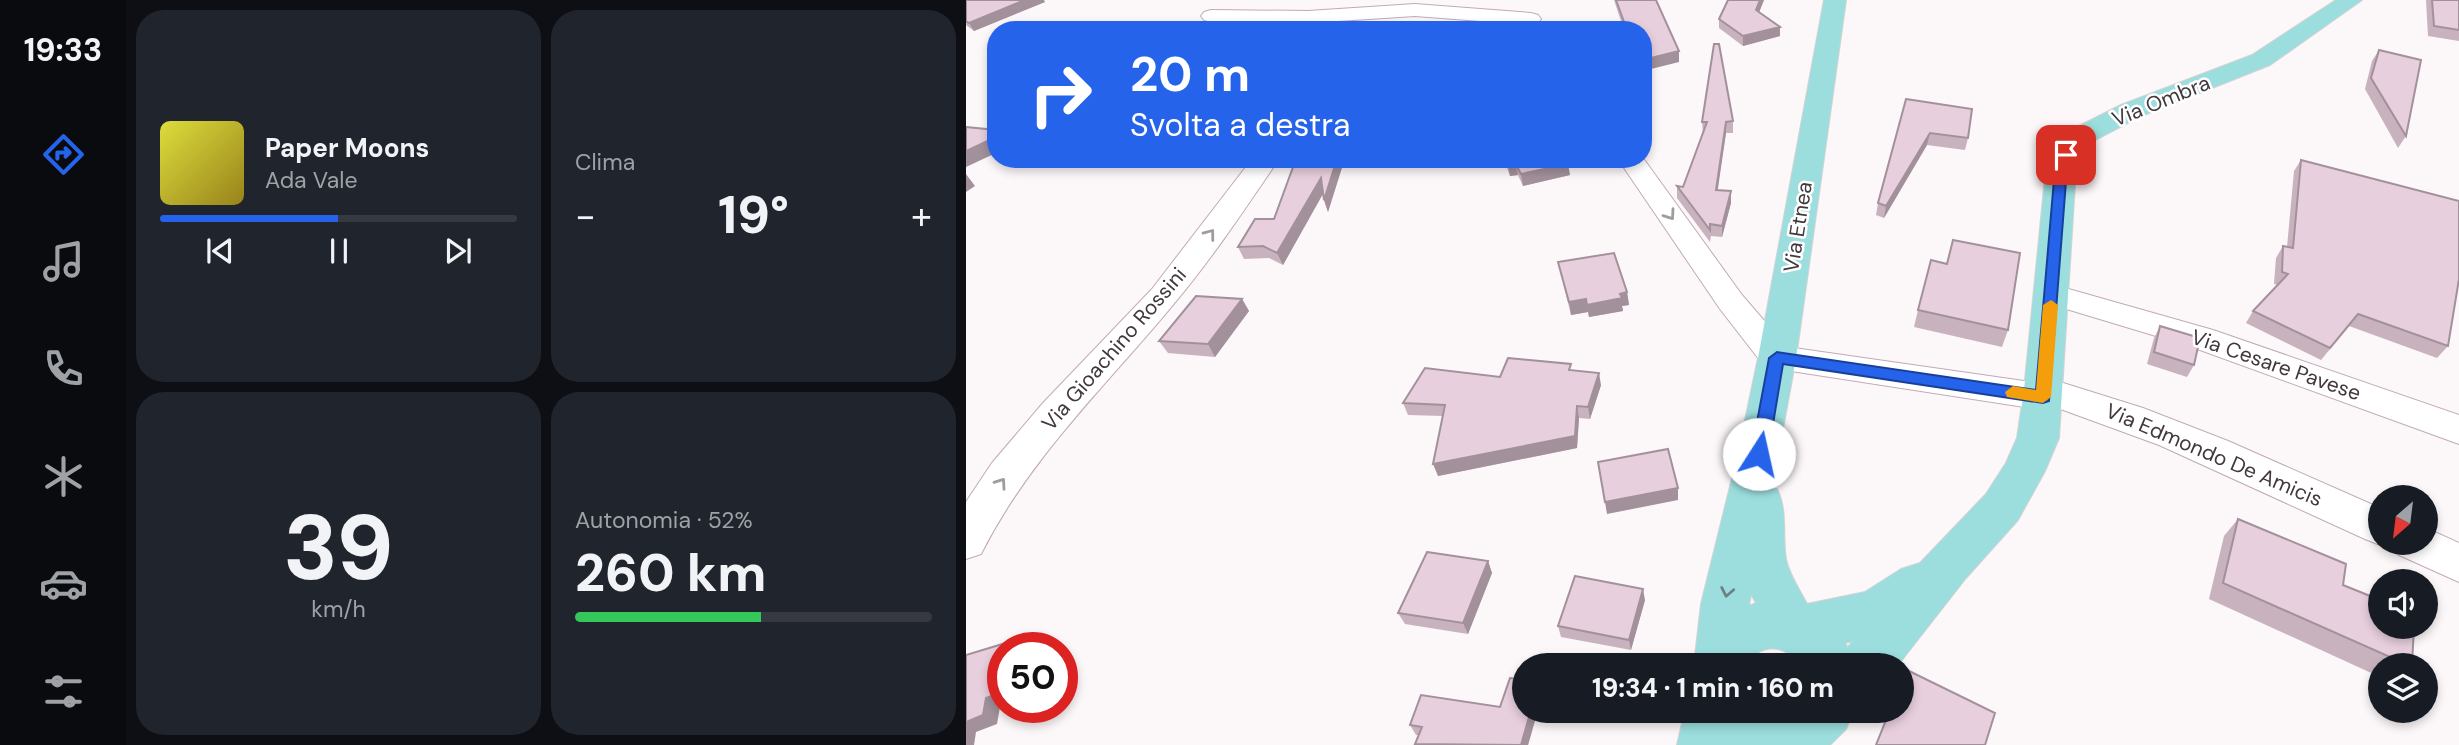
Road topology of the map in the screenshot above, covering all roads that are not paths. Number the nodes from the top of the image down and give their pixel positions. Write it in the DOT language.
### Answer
graph roads {
  1 [pos="1521,0"];
  2 [pos="1835,0"];
  3 [pos="2351,0"];
  4 [pos="1397,9"];
  5 [pos="1210,16"];
  6 [pos="1383,21"];
  7 [pos="1507,21"];
  8 [pos="1532,21"];
  9 [pos="1259,168"];
  10 [pos="1637,168"];
  11 [pos="2051,295"];
  12 [pos="1777,358"];
  13 [pos="2044,394"];
  14 [pos="2459,430"];
  15 [pos="1759,454"];
  16 [pos="2368,522"];
  17 [pos="966,541"];
  18 [pos="2438,553"];
  19 [pos="1949,563"];
  20 [pos="2459,563"];
  21 [pos="1822,638"];
  22 [pos="1719,653"];
  23 [pos="1722,653"];
  24 [pos="1876,653"];
  25 [pos="1709,723"];
  26 [pos="1734,723"];
  27 [pos="1816,728"];
  28 [pos="1705,745"];
  1 -- 8 [label="street"];
  2 -- 12 [label="main road, Via Etnea"];
  3 -- 11 [label="main road, Via Ombra"];
  4 -- 5 [label="street"];
  4 -- 6 [label="street"];
  4 -- 7 [label="street"];
  17 -- 9 [label="street, Via Gioachino Rossini, one-way"];
  10 -- 12 [label="street, one-way"];
  11 -- 13 [label="main road, Via Ombra"];
  11 -- 14 [label="street, Via Cesare Pavese"];
  12 -- 13 [label="street, Via Edmondo De Amicis"];
  12 -- 15 [label="main road, Via Etnea"];
  13 -- 16 [label="street, Via Edmondo De Amicis"];
  13 -- 19 [label="main road, Via Ombra"];
  15 -- 21 [label="main road"];
  15 -- 22 [label="main road, one-way"];
  18 -- 20 [label="street"];
  19 -- 21 [label="main road"];
  19 -- 24 [label="main road"];
  21 -- 23 [label="main road"];
  25 -- 28 [label="main road"];
  26 -- 27 [label="main road"];
}
